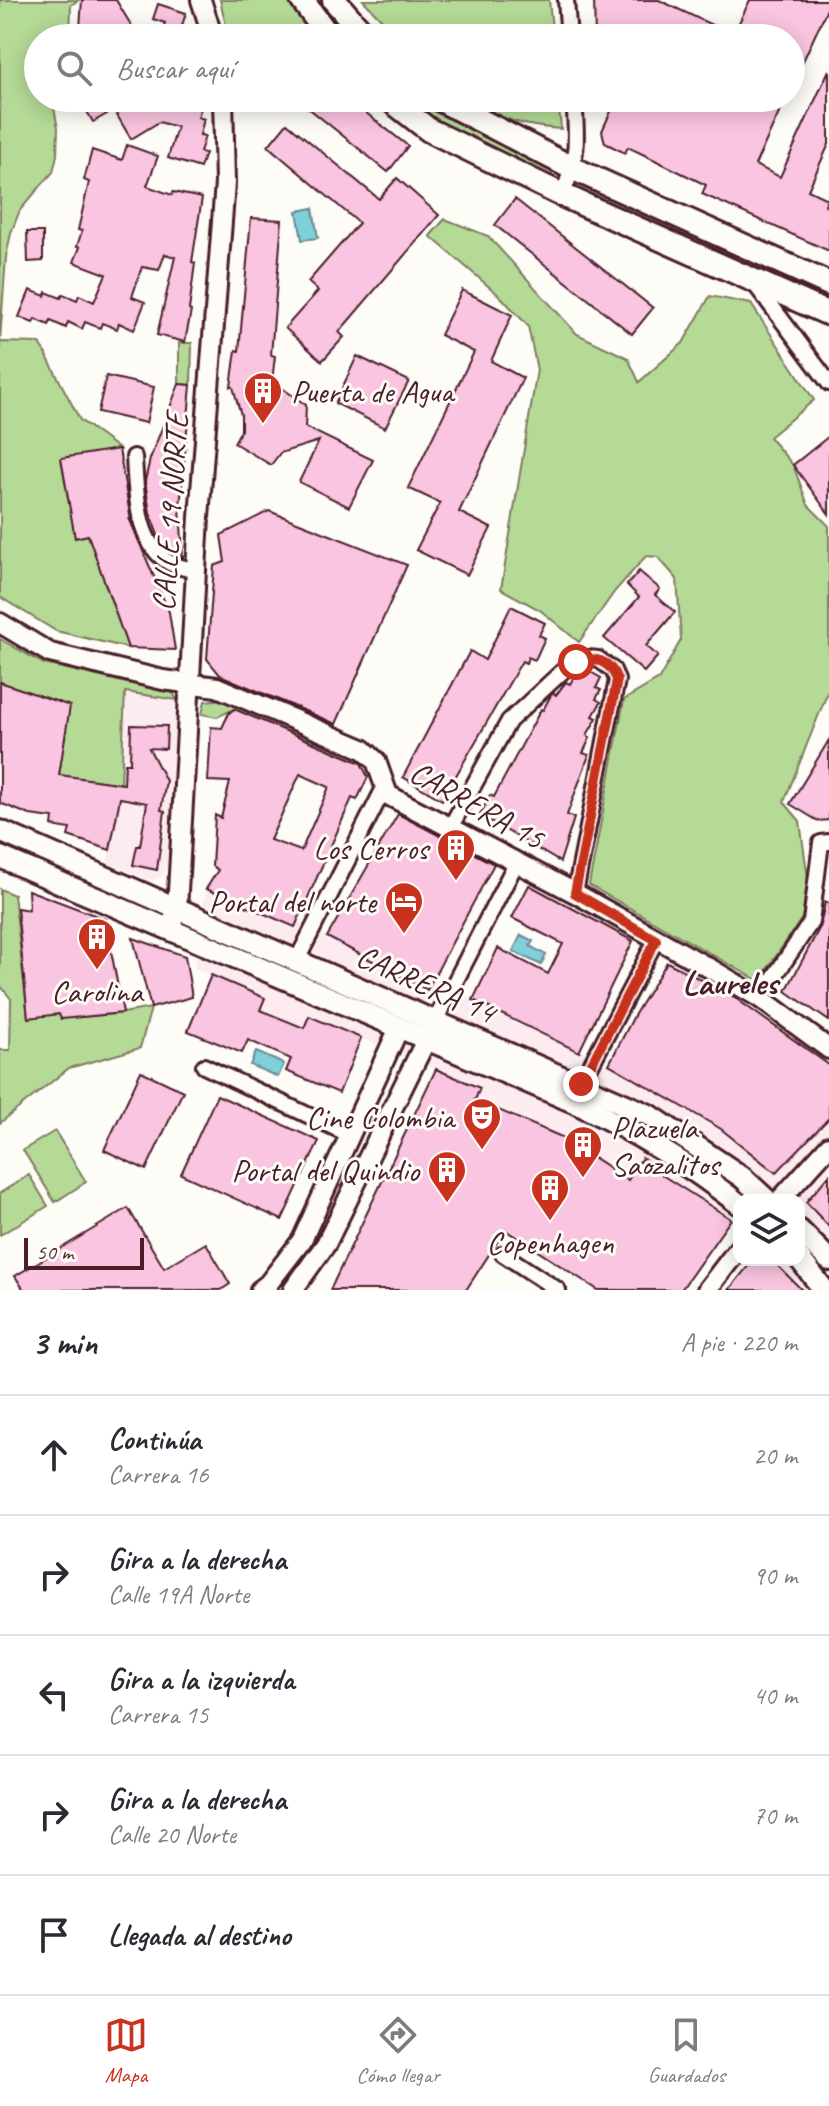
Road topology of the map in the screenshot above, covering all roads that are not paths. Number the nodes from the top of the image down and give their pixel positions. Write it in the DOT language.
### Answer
graph roads {
  1 [pos="201,0"];
  2 [pos="302,0"];
  3 [pos="334,0"];
  4 [pos="566,0"];
  5 [pos="209,24"];
  6 [pos="320,24"];
  7 [pos="355,24"];
  8 [pos="568,24"];
  9 [pos="223,112"];
  10 [pos="406,112"];
  11 [pos="464,112"];
  12 [pos="575,112"];
  13 [pos="574,169"];
  14 [pos="562,195"];
  15 [pos="766,255"];
  16 [pos="754,282"];
  17 [pos="829,284"];
  18 [pos="829,314"];
  19 [pos="829,383"];
  20 [pos="134,457"];
  21 [pos="195,571"];
  22 [pos="0,623"];
  23 [pos="190,682"];
  24 [pos="384,788"];
  25 [pos="450,828"];
  26 [pos="0,831"];
  27 [pos="825,843"];
  28 [pos="0,857"];
  29 [pos="516,863"];
  30 [pos="575,893"];
  31 [pos="177,909"];
  32 [pos="170,929"];
  33 [pos="656,940"];
  34 [pos="297,960"];
  35 [pos="760,998"];
  36 [pos="399,1028"];
  37 [pos="431,1031"];
  38 [pos="829,1049"];
  39 [pos="204,1066"];
  40 [pos="581,1084"];
  41 [pos="350,1135"];
  42 [pos="829,1146"];
  43 [pos="760,1194"];
  44 [pos="785,1194"];
  45 [pos="733,1199"];
  46 [pos="805,1236"];
  47 [pos="503,1254"];
  48 [pos="733,1256"];
  49 [pos="829,1260"];
  50 [pos="805,1266"];
  51 [pos="260,1290"];
  52 [pos="293,1290"];
  53 [pos="558,1290"];
  54 [pos="707,1290"];
  55 [pos="824,1290"];
  1 -- 5 [label="street"];
  2 -- 6 [label="main road"];
  3 -- 7 [label="main road"];
  4 -- 8 [label="street"];
  9 -- 21 [label="street, CALLE 19 NORTE"];
  10 -- 14 [label="main road"];
  11 -- 13 [label="main road"];
  12 -- 13 [label="street"];
  13 -- 14 [label="street"];
  13 -- 15 [label="main road"];
  14 -- 16 [label="main road"];
  15 -- 16 [label="main road"];
  15 -- 17 [label="main road"];
  16 -- 18 [label="main road"];
  16 -- 19 [label="street"];
  20 -- 21 [label="street"];
  21 -- 23 [label="street, CALLE 19 NORTE"];
  22 -- 23 [label="street, CARRERA 15"];
  23 -- 24 [label="street, CARRERA 15"];
  23 -- 31 [label="street, CALLE 19 NORTE"];
  24 -- 25 [label="street, CARRERA 15"];
  24 -- 34 [label="street"];
  25 -- 29 [label="street, CARRERA 15"];
  25 -- 30 [label="street"];
  26 -- 31 [label="main road, CARRERA 14"];
  27 -- 35 [label="street"];
  28 -- 32 [label="main road, CARRERA 14"];
  29 -- 30 [label="street, CARRERA 15"];
  29 -- 37 [label="street"];
  30 -- 33 [label="street, CARRERA 15"];
  31 -- 32 [label="street, CALLE 19 NORTE"];
  31 -- 34 [label="main road, CARRERA 14"];
  32 -- 36 [label="main road, CARRERA 14"];
  33 -- 35 [label="street, CARRERA 15"];
  33 -- 40 [label="street"];
  34 -- 37 [label="main road, CARRERA 14"];
  35 -- 38 [label="street, CARRERA 15"];
  36 -- 37 [label="main road, CARRERA 14"];
  36 -- 41 [label="street"];
  37 -- 40 [label="main road, CARRERA 14"];
  37 -- 45 [label="main road, CARRERA 14"];
  37 -- 52 [label="street"];
  39 -- 41 [label="street"];
  40 -- 43 [label="main road, CARRERA 14"];
  41 -- 51 [label="street"];
  42 -- 44 [label="street"];
  46 -- 49 [label="main road"];
  47 -- 53 [label="street"];
  48 -- 54 [label="street"];
  50 -- 55 [label="main road"];
}
